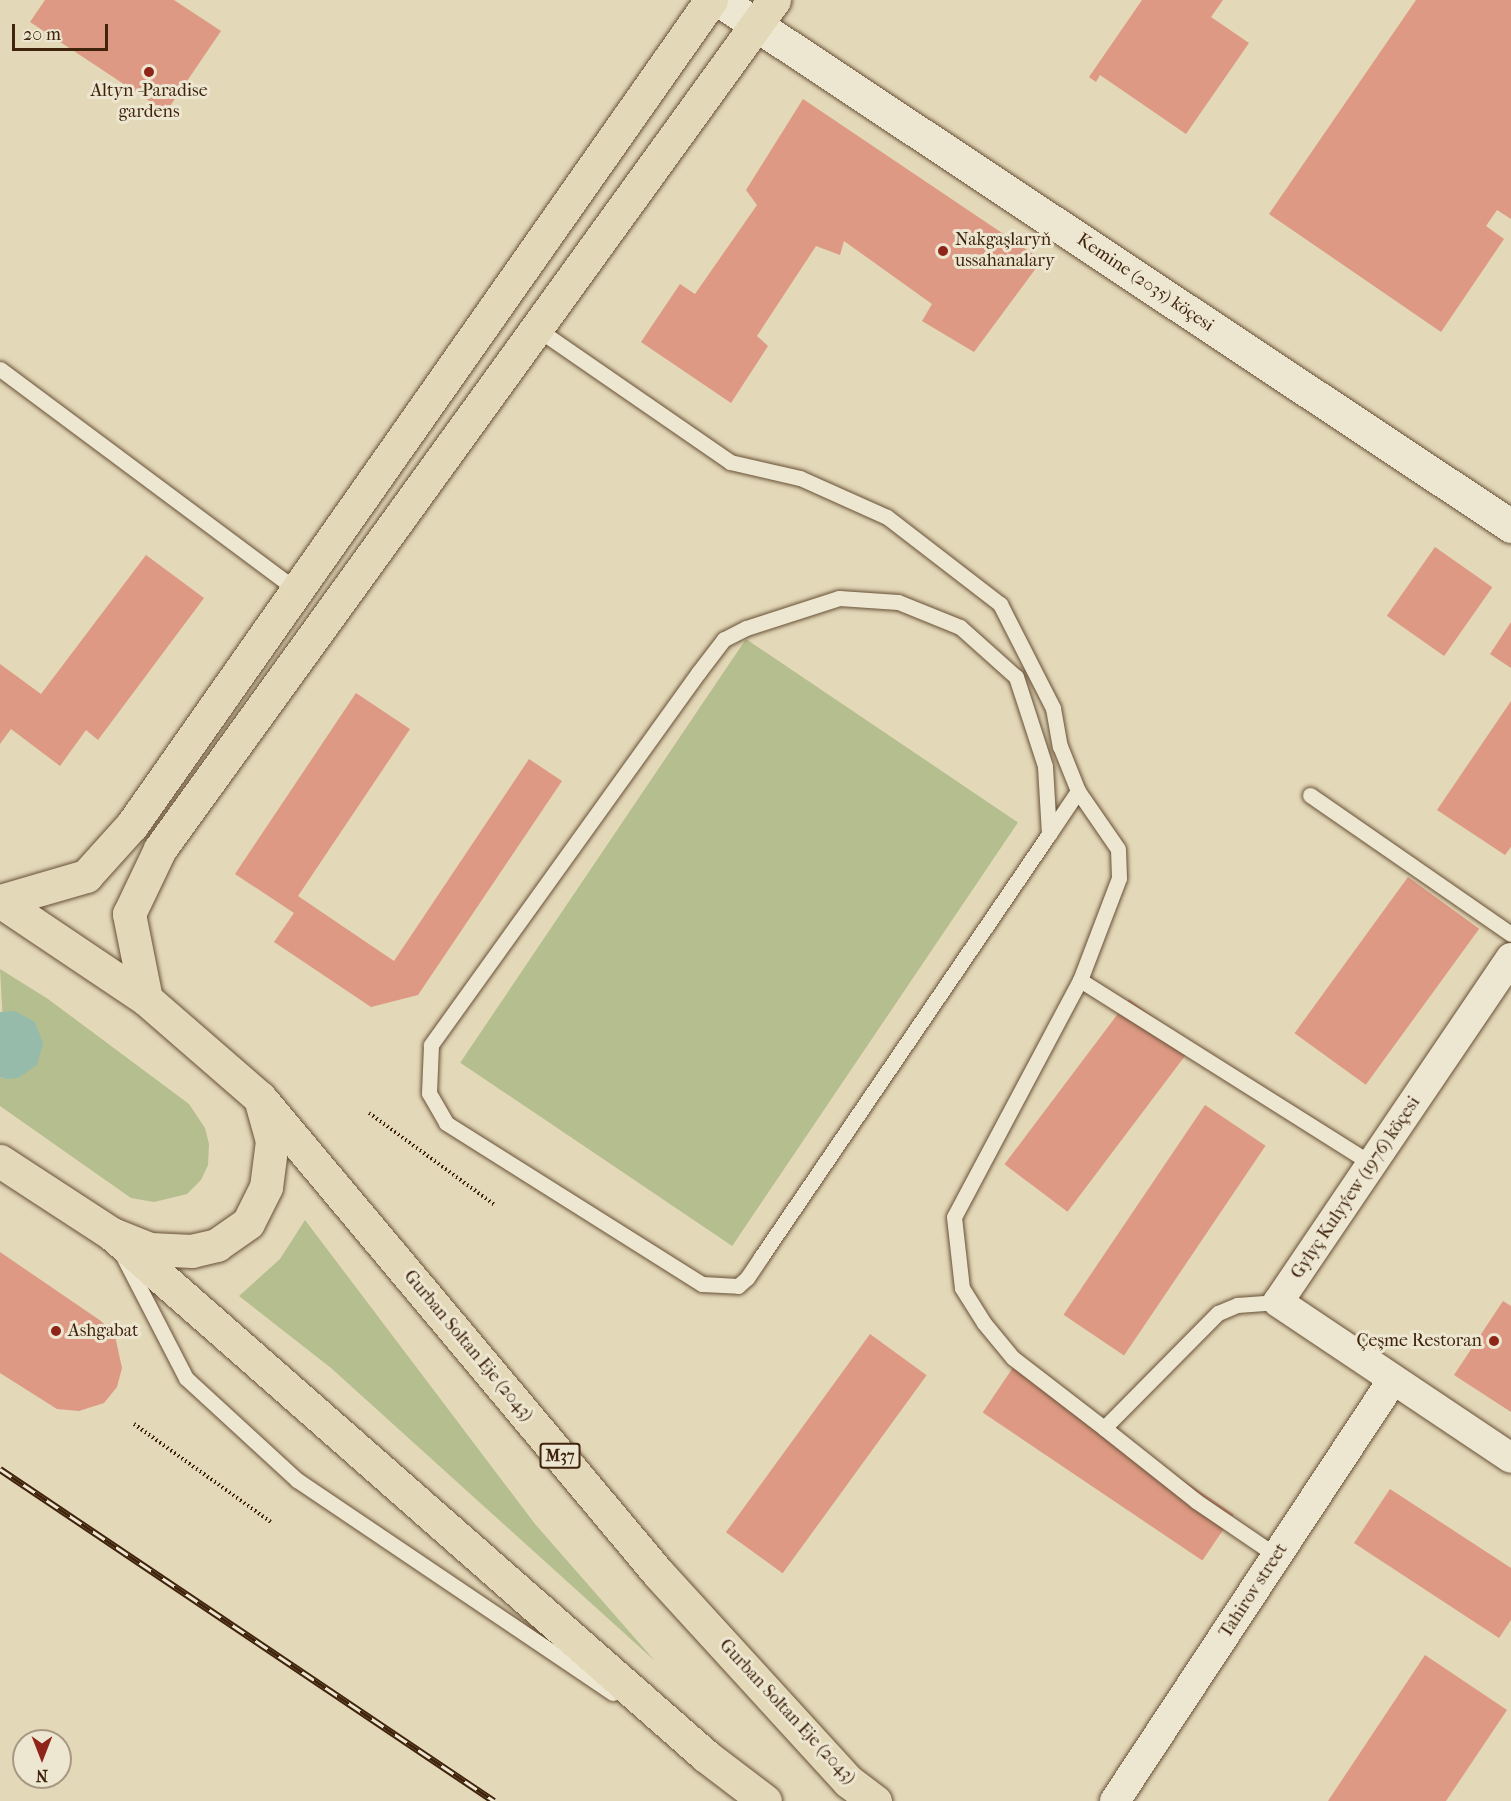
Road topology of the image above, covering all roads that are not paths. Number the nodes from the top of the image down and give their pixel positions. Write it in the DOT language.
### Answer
graph roads {
  1 [pos="711,0"];
  2 [pos="719,0"];
  3 [pos="764,12"];
  4 [pos="536,328"];
  5 [pos="0,369"];
  6 [pos="1511,526"];
  7 [pos="297,590"];
  8 [pos="1078,791"];
  9 [pos="1310,795"];
  10 [pos="1049,834"];
  11 [pos="0,901"];
  12 [pos="1511,933"];
  13 [pos="1511,958"];
  14 [pos="1080,980"];
  15 [pos="146,999"];
  16 [pos="260,1098"];
  17 [pos="0,1161"];
  18 [pos="1371,1164"];
  19 [pos="112,1234"];
  20 [pos="1278,1302"];
  21 [pos="1392,1381"];
  22 [pos="1104,1428"];
  23 [pos="1511,1458"];
  24 [pos="1277,1556"];
  25 [pos="706,1756"];
  26 [pos="765,1801"];
  27 [pos="875,1801"];
  28 [pos="1115,1801"];
  1 -- 7 [label="main road"];
  2 -- 3 [label="street, Kemine (2035) köçesi"];
  3 -- 4 [label="main road"];
  3 -- 6 [label="street, Kemine (2035) köçesi"];
  4 -- 8 [label="lane"];
  4 -- 15 [label="main road"];
  5 -- 7 [label="lane"];
  7 -- 11 [label="main road"];
  8 -- 10 [label="lane"];
  8 -- 14 [label="lane"];
  9 -- 12 [label="lane"];
  10 -- 10 [label="lane"];
  11 -- 15 [label="main road, Gurban Soltan Eje (2043) / M37"];
  13 -- 18 [label="street, Gylyç Kulyýew (1976) köçesi"];
  14 -- 18 [label="lane"];
  14 -- 22 [label="lane"];
  15 -- 16 [label="main road, Gurban Soltan Eje (2043) / M37"];
  16 -- 19 [label="main road, Gurban Soltan Eje (2043) / M37"];
  16 -- 27 [label="main road, Gurban Soltan Eje (2043) / M37"];
  17 -- 19 [label="main road, Gurban Soltan Eje (2043) / M37"];
  18 -- 20 [label="street, Gylyç Kulyýew (1976) köçesi"];
  19 -- 25 [label="main road, Gurban Soltan Eje (2043) / M37"];
  19 -- 25 [label="lane"];
  20 -- 21 [label="street"];
  20 -- 22 [label="lane"];
  21 -- 23 [label="street"];
  21 -- 24 [label="street, Tahirov street"];
  22 -- 24 [label="lane"];
  24 -- 28 [label="street, Tahirov street"];
  25 -- 26 [label="main road, Gurban Soltan Eje (2043) / M37"];
}
